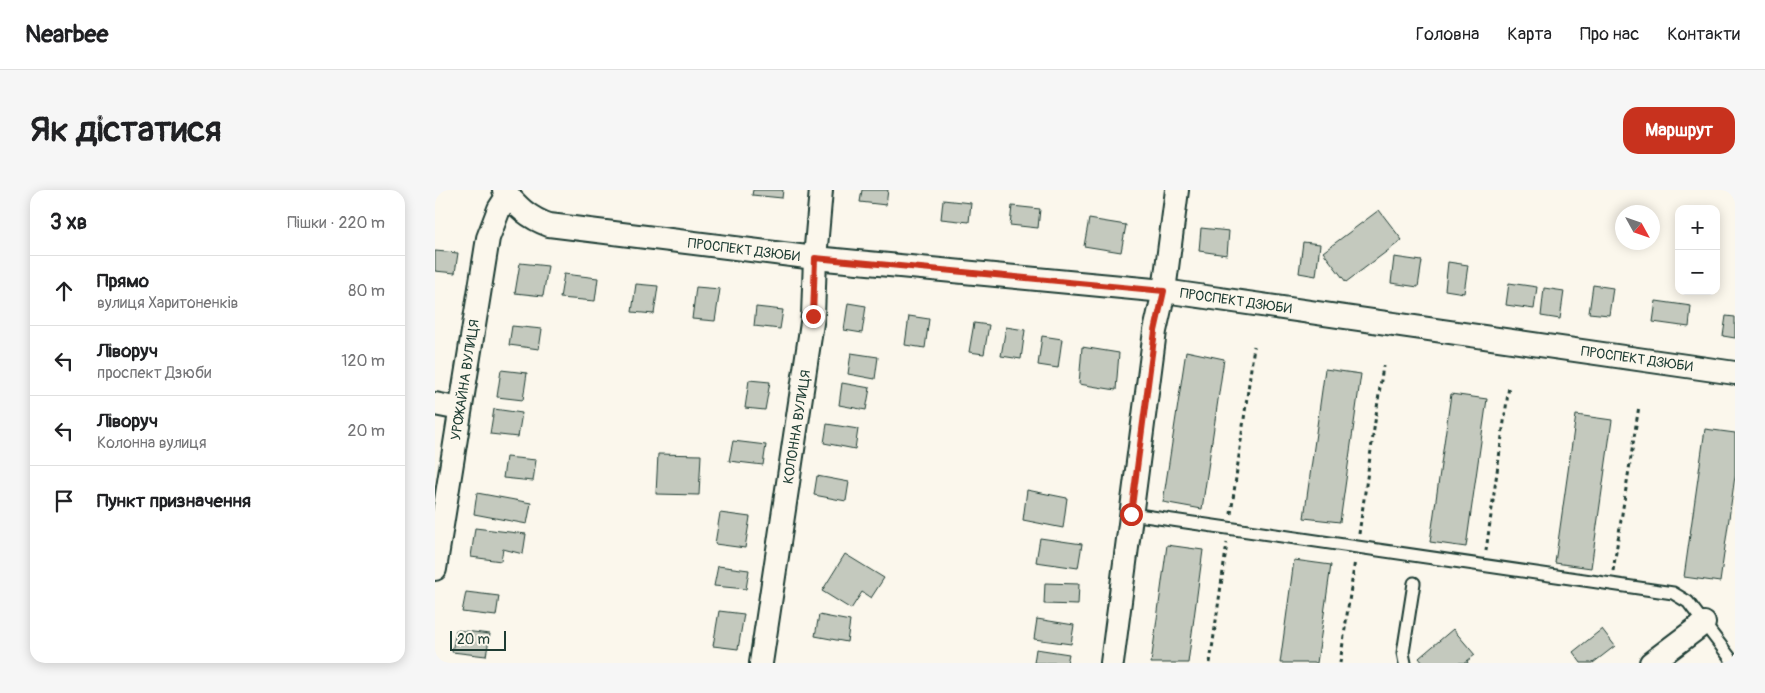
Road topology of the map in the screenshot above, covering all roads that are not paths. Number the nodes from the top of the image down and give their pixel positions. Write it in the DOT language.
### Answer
graph roads {
  1 [pos="821,190"];
  2 [pos="1177,190"];
  3 [pos="506,193"];
  4 [pos="815,258"];
  5 [pos="1164,291"];
  6 [pos="1735,373"];
  7 [pos="435,404"];
  8 [pos="459,409"];
  9 [pos="1131,514"];
  10 [pos="435,569"];
  11 [pos="1414,583"];
  12 [pos="1704,623"];
  13 [pos="761,663"];
  14 [pos="1112,663"];
  15 [pos="1405,663"];
  16 [pos="1651,663"];
  17 [pos="1734,663"];
  1 -- 4 [label="street, КОЛОННА ВУЛИЦЯ"];
  2 -- 5 [label="street"];
  3 -- 4 [label="street, ПРОСПЕКТ ДЗЮБИ"];
  3 -- 8 [label="street, УРОЖАЙНА ВУЛИЦЯ"];
  4 -- 5 [label="street, ПРОСПЕКТ ДЗЮБИ"];
  4 -- 13 [label="street, КОЛОННА ВУЛИЦЯ"];
  5 -- 6 [label="street, ПРОСПЕКТ ДЗЮБИ"];
  5 -- 9 [label="street"];
  7 -- 8 [label="street"];
  8 -- 10 [label="street, УРОЖАЙНА ВУЛИЦЯ"];
  9 -- 12 [label="lane"];
  9 -- 14 [label="street"];
  11 -- 15 [label="lane"];
  12 -- 16 [label="street"];
  12 -- 17 [label="lane"];
}
